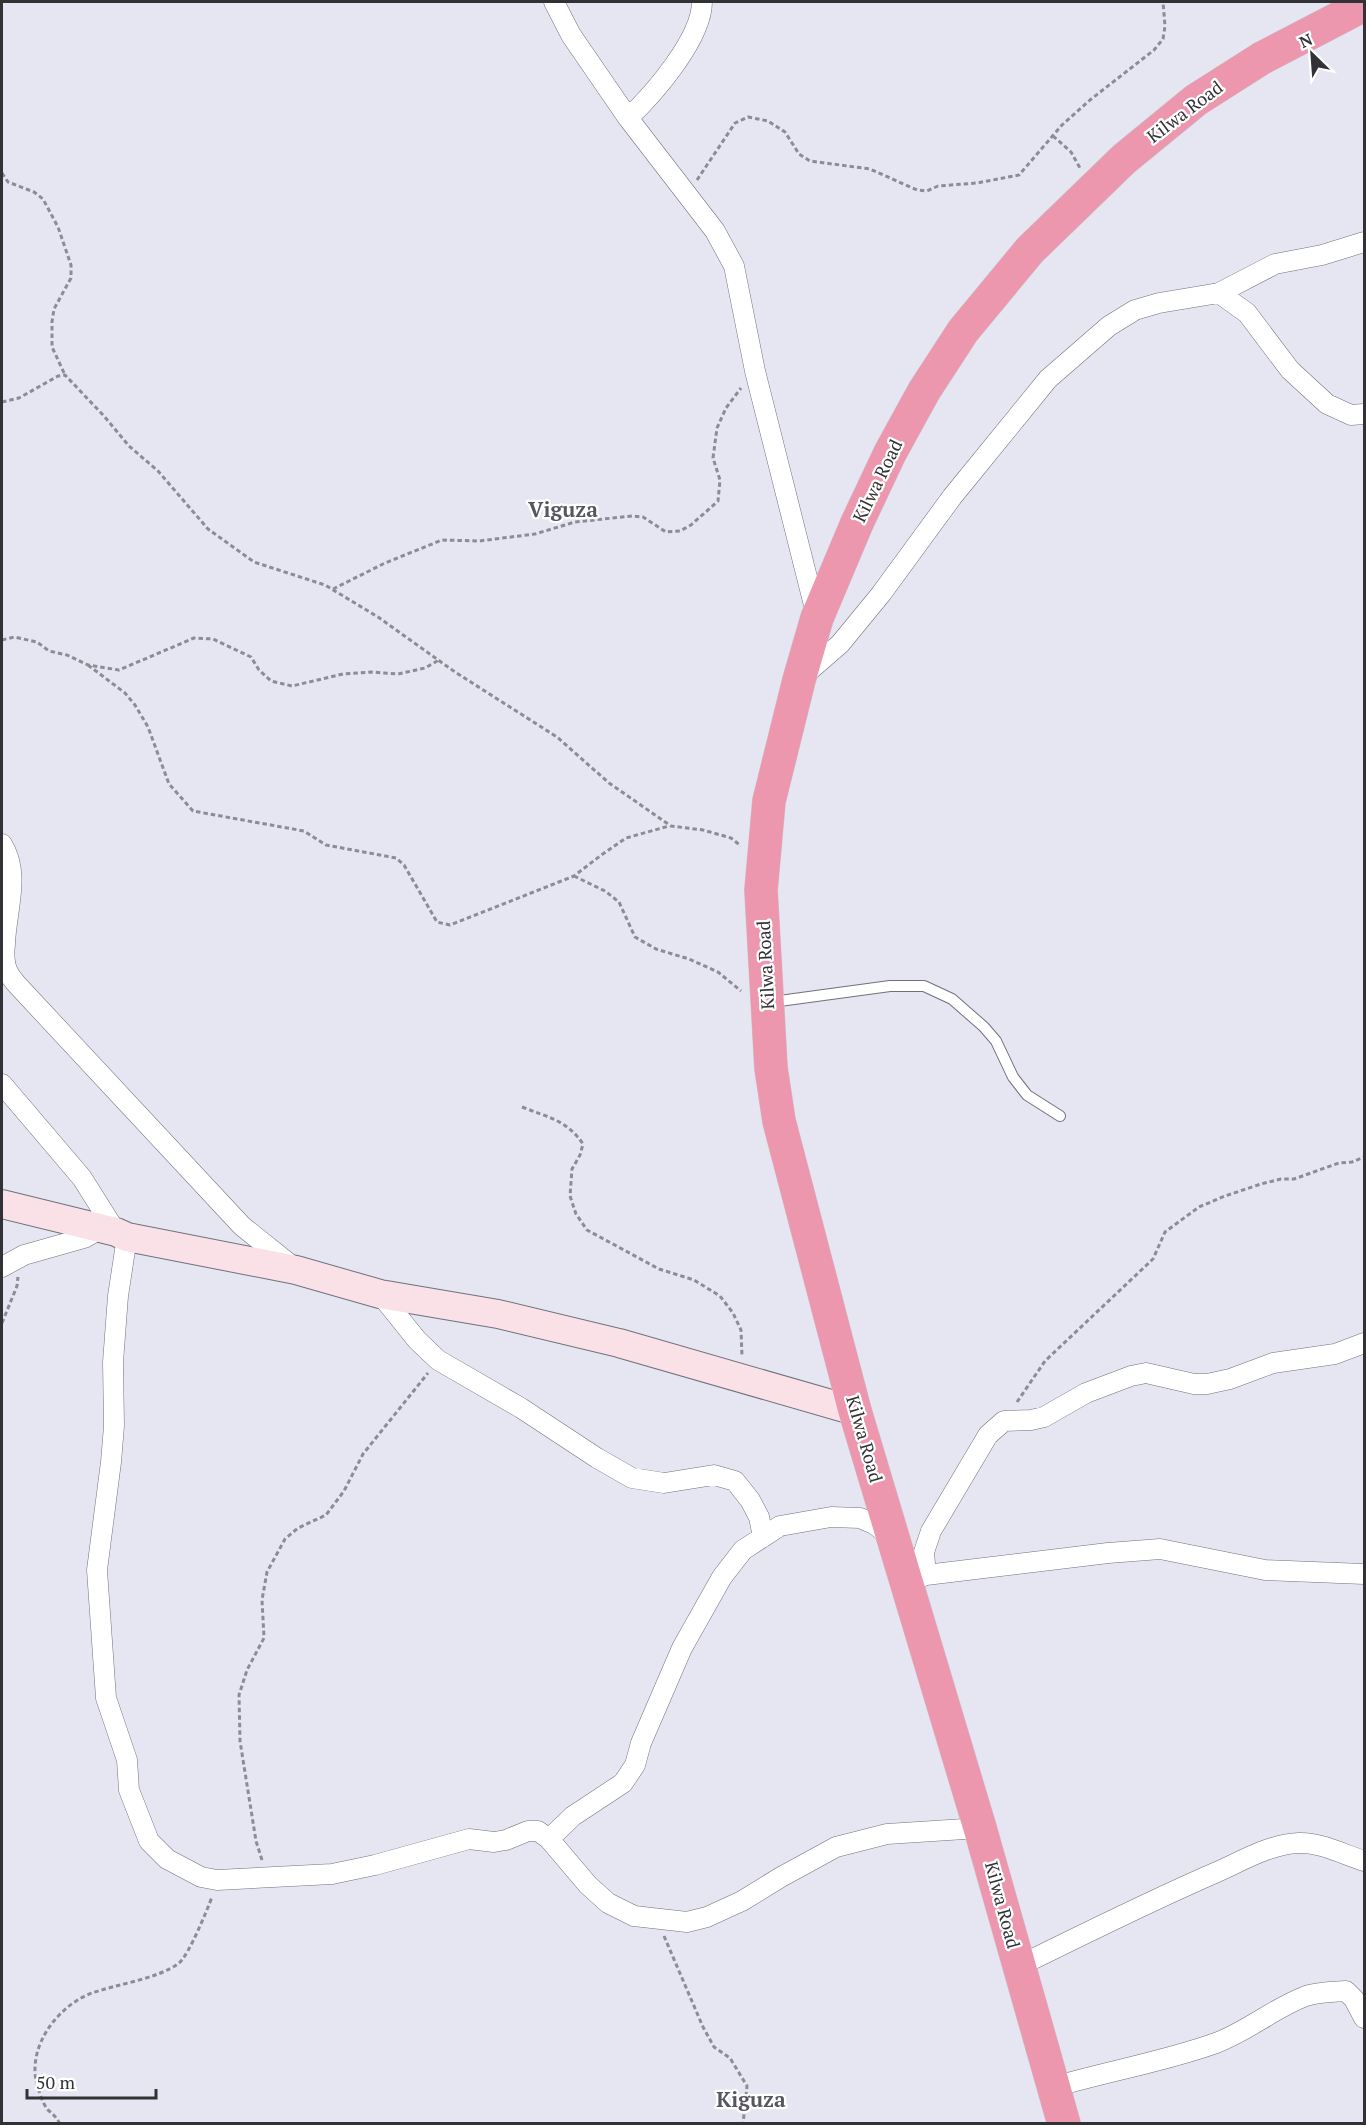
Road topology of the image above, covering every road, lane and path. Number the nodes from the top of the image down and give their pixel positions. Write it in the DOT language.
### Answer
graph roads {
  1 [pos="554,2"];
  2 [pos="702,2"];
  3 [pos="1163,2"];
  4 [pos="1360,5"];
  5 [pos="628,118"];
  6 [pos="2,173"];
  7 [pos="687,196"];
  8 [pos="1365,242"];
  9 [pos="1219,293"];
  10 [pos="755,371"];
  11 [pos="65,375"];
  12 [pos="2,402"];
  13 [pos="1365,414"];
  14 [pos="333,589"];
  15 [pos="817,618"];
  16 [pos="2,640"];
  17 [pos="440,660"];
  18 [pos="88,666"];
  19 [pos="799,680"];
  20 [pos="671,826"];
  21 [pos="2,844"];
  22 [pos="763,864"];
  23 [pos="574,876"];
  24 [pos="768,1002"];
  25 [pos="2,1084"];
  26 [pos="522,1107"];
  27 [pos="1060,1116"];
  28 [pos="1365,1157"];
  29 [pos="2,1204"];
  30 [pos="114,1233"];
  31 [pos="24,1255"];
  32 [pos="2,1267"];
  33 [pos="296,1270"];
  34 [pos="380,1294"];
  35 [pos="2,1323"];
  36 [pos="1365,1343"];
  37 [pos="438,1360"];
  38 [pos="741,1379"];
  39 [pos="855,1411"];
  40 [pos="1004,1421"];
  41 [pos="763,1536"];
  42 [pos="892,1538"];
  43 [pos="1365,1574"];
  44 [pos="916,1579"];
  45 [pos="980,1828"];
  46 [pos="549,1839"];
  47 [pos="1365,1861"];
  48 [pos="268,1878"];
  49 [pos="217,1880"];
  50 [pos="655,1919"];
  51 [pos="1018,1966"];
  52 [pos="1365,2018"];
  53 [pos="1054,2087"];
  54 [pos="60,2124"];
  55 [pos="743,2124"];
  56 [pos="1064,2124"];
  1 -- 5 [label="street"];
  2 -- 5 [label="street"];
  3 -- 7 [label="path"];
  4 -- 15 [label="highway, Kilwa Road"];
  5 -- 7 [label="street"];
  6 -- 11 [label="path"];
  7 -- 10 [label="street"];
  8 -- 9 [label="street"];
  9 -- 13 [label="street"];
  9 -- 19 [label="street"];
  10 -- 14 [label="path"];
  10 -- 15 [label="street"];
  11 -- 12 [label="path"];
  11 -- 14 [label="path"];
  14 -- 17 [label="path"];
  15 -- 19 [label="highway, Kilwa Road"];
  16 -- 18 [label="path"];
  17 -- 18 [label="path"];
  17 -- 20 [label="path"];
  18 -- 23 [label="path"];
  19 -- 22 [label="highway, Kilwa Road"];
  20 -- 22 [label="path"];
  20 -- 23 [label="path"];
  21 -- 33 [label="street"];
  22 -- 24 [label="highway, Kilwa Road"];
  23 -- 24 [label="path"];
  24 -- 27 [label="lane"];
  24 -- 39 [label="highway, Kilwa Road"];
  25 -- 30 [label="street"];
  26 -- 38 [label="path"];
  28 -- 40 [label="path"];
  29 -- 30 [label="street"];
  30 -- 31 [label="street"];
  30 -- 33 [label="street"];
  30 -- 49 [label="street"];
  31 -- 32 [label="street"];
  31 -- 35 [label="path"];
  33 -- 34 [label="street"];
  34 -- 37 [label="street"];
  34 -- 38 [label="street"];
  36 -- 40 [label="street"];
  37 -- 41 [label="street"];
  37 -- 48 [label="path"];
  38 -- 39 [label="street"];
  39 -- 42 [label="highway, Kilwa Road"];
  40 -- 44 [label="street"];
  41 -- 42 [label="street"];
  41 -- 46 [label="street"];
  42 -- 44 [label="highway, Kilwa Road"];
  43 -- 44 [label="street"];
  44 -- 45 [label="highway, Kilwa Road"];
  45 -- 50 [label="street"];
  45 -- 51 [label="highway, Kilwa Road"];
  46 -- 48 [label="street"];
  46 -- 50 [label="street"];
  47 -- 51 [label="street"];
  48 -- 49 [label="street"];
  49 -- 54 [label="path"];
  50 -- 55 [label="path"];
  51 -- 53 [label="highway, Kilwa Road"];
  52 -- 53 [label="street"];
  53 -- 56 [label="highway, Kilwa Road"];
}
